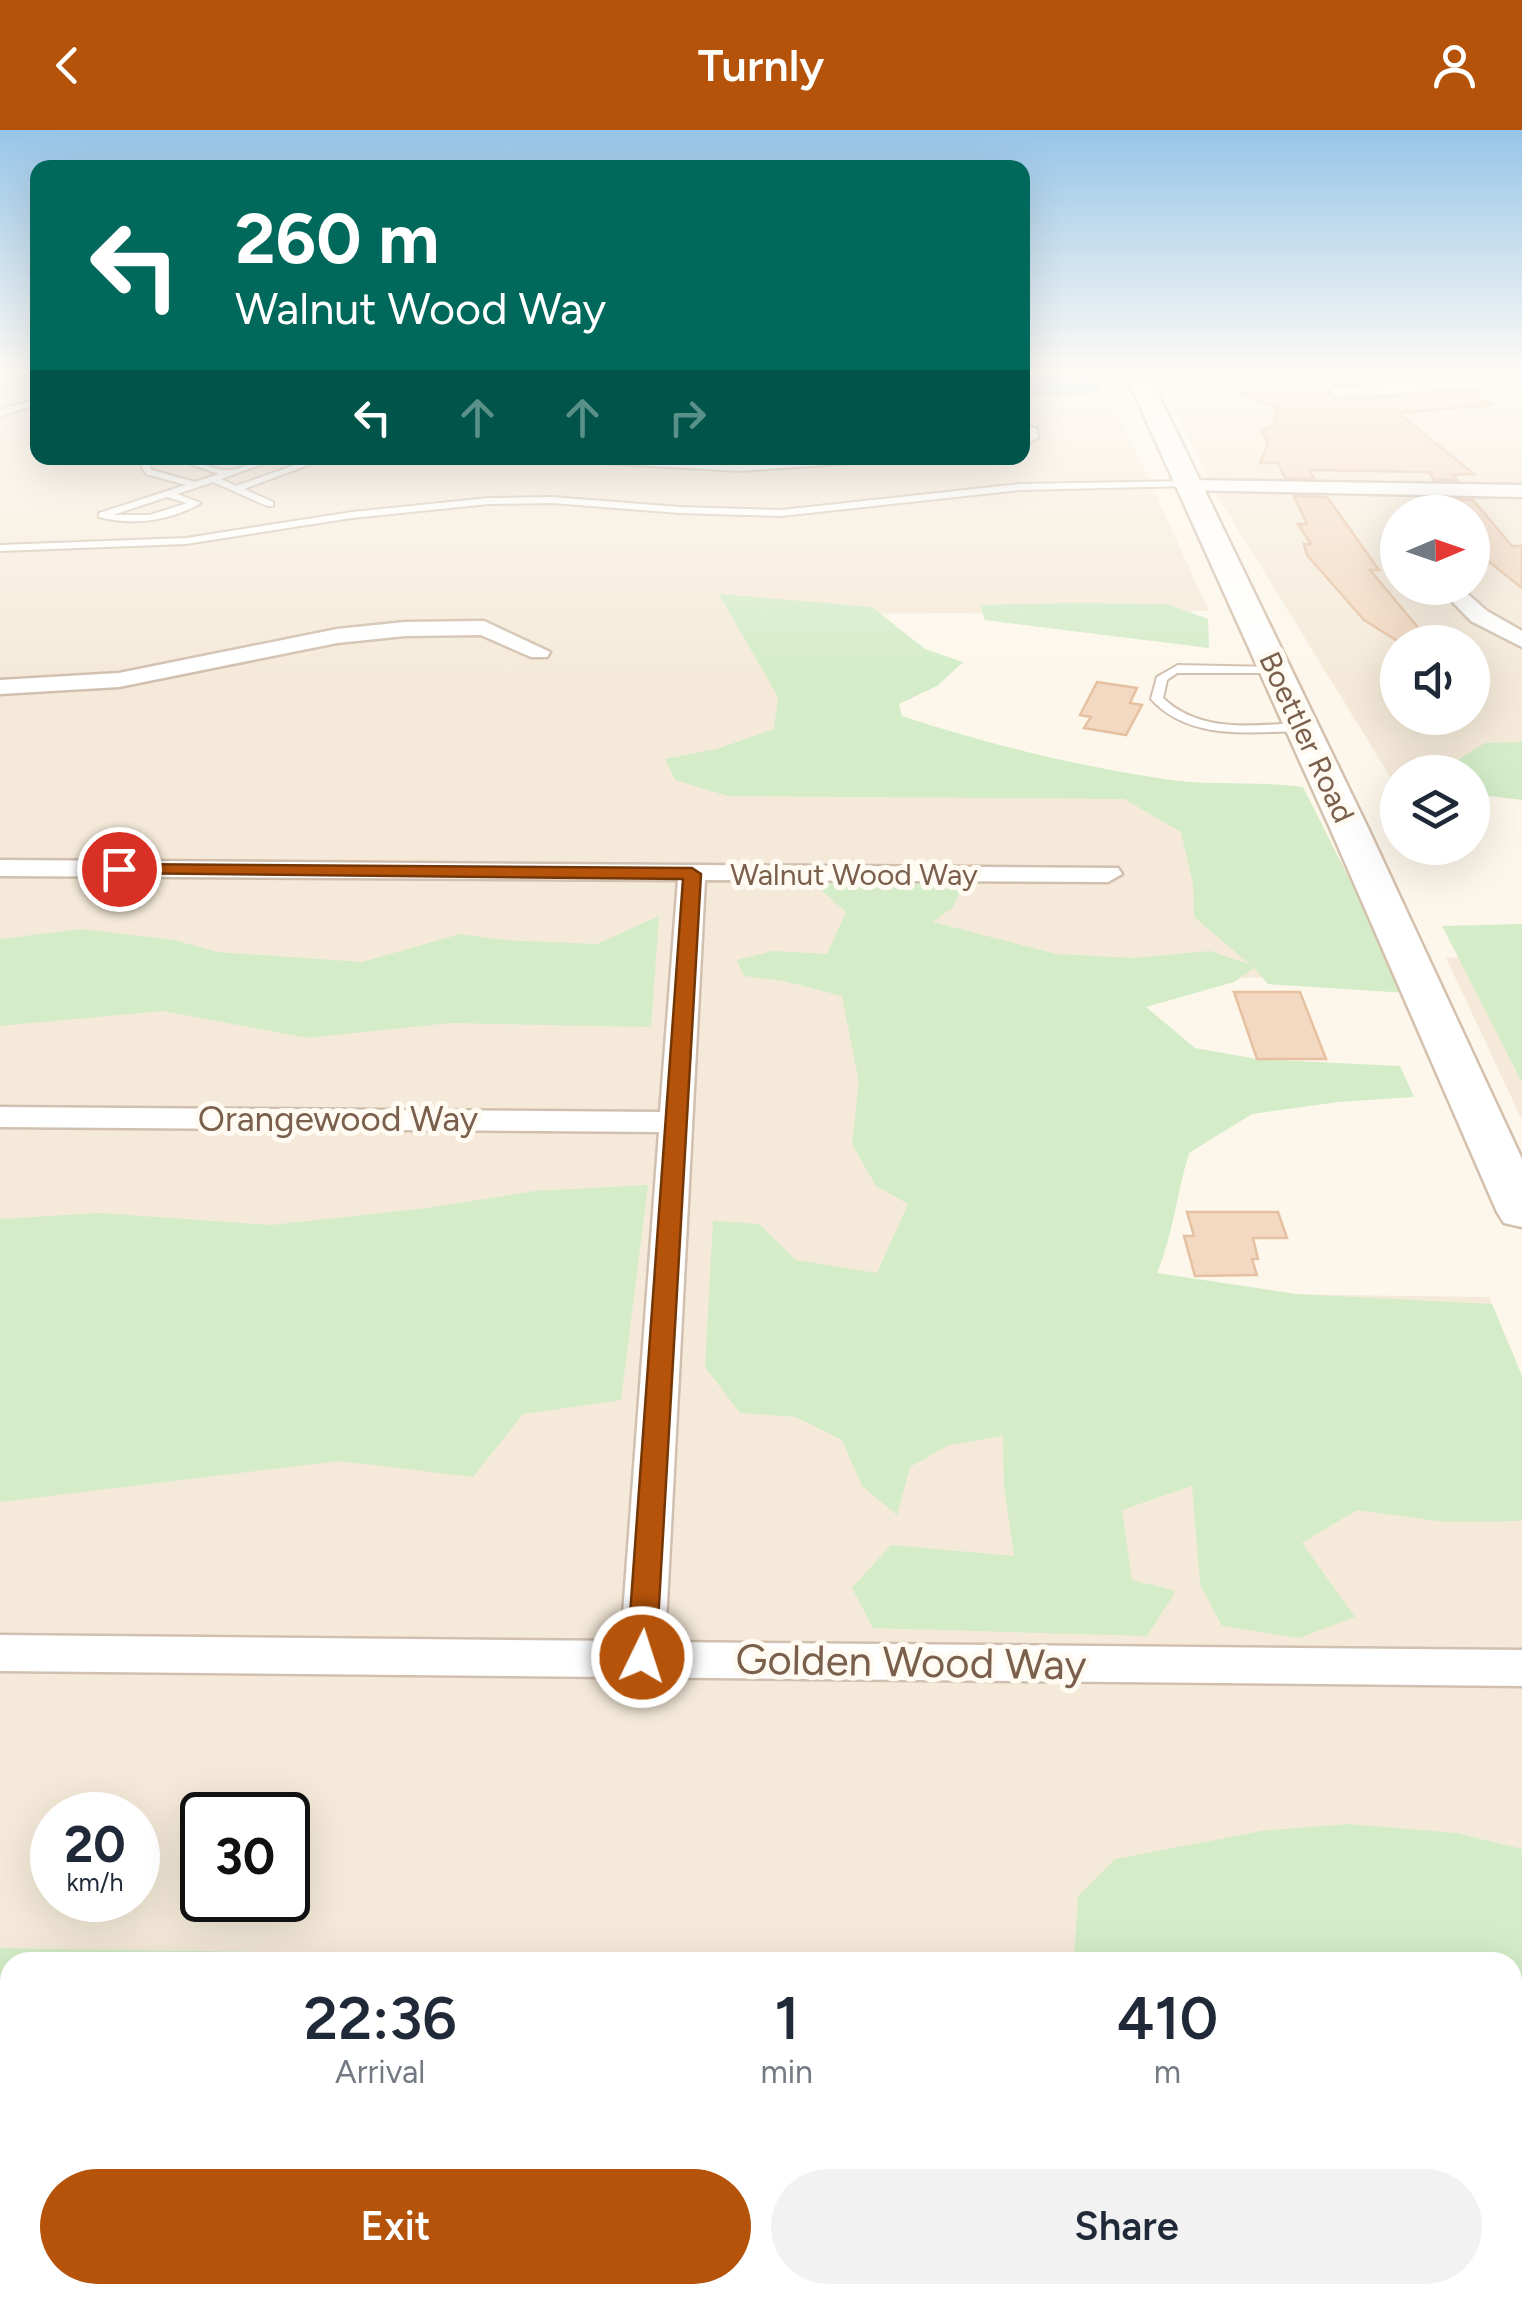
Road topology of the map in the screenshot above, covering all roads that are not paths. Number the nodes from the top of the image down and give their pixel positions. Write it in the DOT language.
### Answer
graph roads {
  1 [pos="161,474"];
  2 [pos="228,474"];
  3 [pos="276,474"];
  4 [pos="1182,474"];
  5 [pos="212,480"];
  6 [pos="197,484"];
  7 [pos="236,489"];
  8 [pos="1190,491"];
  9 [pos="1522,492"];
  10 [pos="168,494"];
  11 [pos="287,516"];
  12 [pos="0,548"];
  13 [pos="1467,605"];
  14 [pos="1522,640"];
  15 [pos="539,652"];
  16 [pos="1276,670"];
  17 [pos="0,687"];
  18 [pos="1302,727"];
  19 [pos="0,868"];
  20 [pos="692,874"];
  21 [pos="1108,874"];
  22 [pos="0,1118"];
  23 [pos="676,1122"];
  24 [pos="1510,1157"];
  25 [pos="1522,1212"];
  26 [pos="0,1653"];
  27 [pos="642,1657"];
  28 [pos="1522,1668"];
  1 -- 6 [label="lane"];
  2 -- 5 [label="lane"];
  3 -- 7 [label="lane"];
  4 -- 8 [label="street, Boettler Road"];
  5 -- 6 [label="lane"];
  5 -- 7 [label="lane"];
  6 -- 10 [label="lane"];
  7 -- 11 [label="lane"];
  8 -- 9 [label="street"];
  8 -- 11 [label="lane"];
  8 -- 16 [label="street, Boettler Road"];
  10 -- 10 [label="lane"];
  11 -- 12 [label="lane"];
  13 -- 14 [label="street"];
  15 -- 17 [label="street"];
  16 -- 18 [label="street, Boettler Road"];
  16 -- 18 [label="lane"];
  18 -- 24 [label="street, Boettler Road"];
  19 -- 20 [label="street, Walnut Wood Way"];
  20 -- 21 [label="street, Walnut Wood Way"];
  20 -- 23 [label="street"];
  22 -- 23 [label="street, Orangewood Way"];
  23 -- 27 [label="street"];
  24 -- 25 [label="street, Boettler Road"];
  26 -- 27 [label="street, Golden Wood Way"];
  27 -- 28 [label="street, Golden Wood Way"];
}
